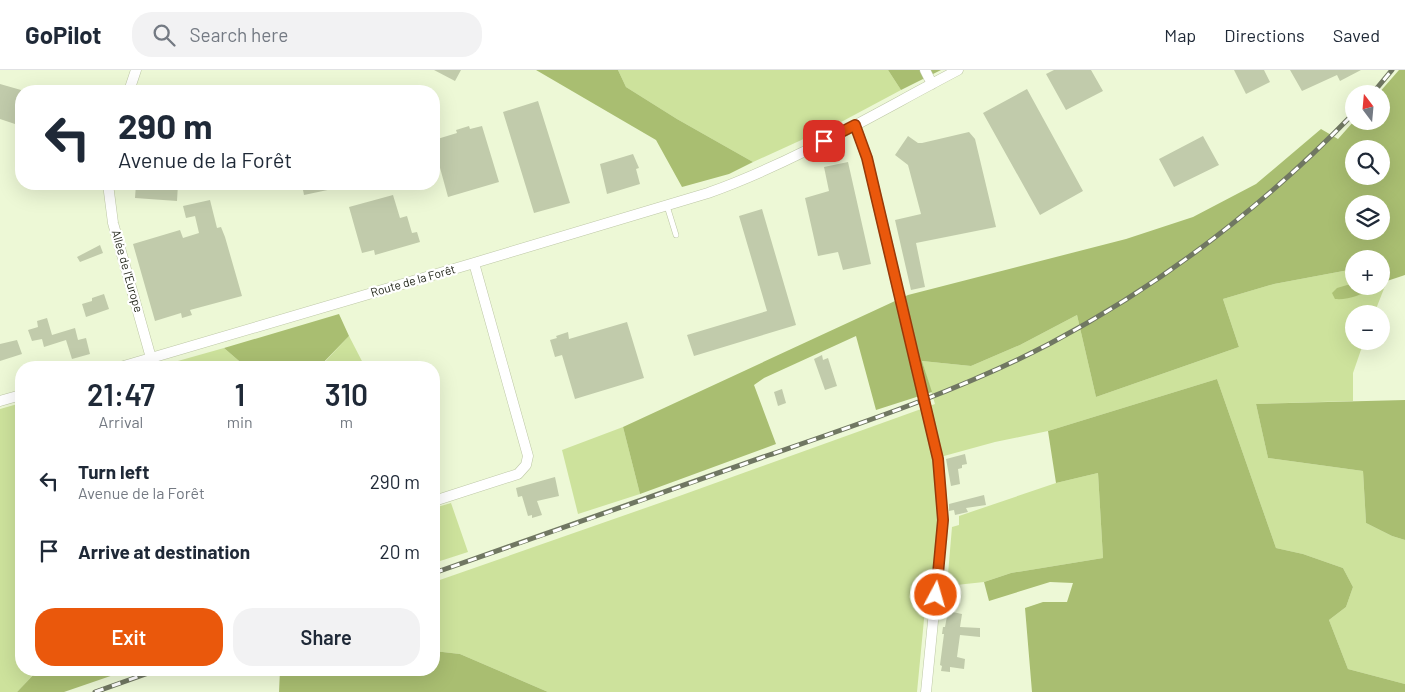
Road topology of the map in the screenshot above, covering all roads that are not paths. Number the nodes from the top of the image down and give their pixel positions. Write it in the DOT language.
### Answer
graph roads {
  1 [pos="136,70"];
  2 [pos="925,70"];
  3 [pos="958,70"];
  4 [pos="932,84"];
  5 [pos="131,85"];
  6 [pos="855,125"];
  7 [pos="109,190"];
  8 [pos="666,205"];
  9 [pos="676,235"];
  10 [pos="474,263"];
  11 [pos="151,358"];
  12 [pos="141,361"];
  13 [pos="15,397"];
  14 [pos="0,401"];
  15 [pos="440,499"];
  16 [pos="926,692"];
  1 -- 5 [label="street"];
  2 -- 4 [label="street"];
  3 -- 4 [label="street, Route de la Forêt"];
  4 -- 6 [label="street, Route de la Forêt"];
  6 -- 8 [label="street, Route de la Forêt"];
  6 -- 16 [label="street"];
  7 -- 11 [label="street, Allée de l'Europe"];
  8 -- 9 [label="lane"];
  8 -- 10 [label="street, Route de la Forêt"];
  10 -- 11 [label="street, Route de la Forêt"];
  10 -- 15 [label="street"];
  11 -- 12 [label="street, Route de la Forêt"];
  13 -- 14 [label="street"];
}
